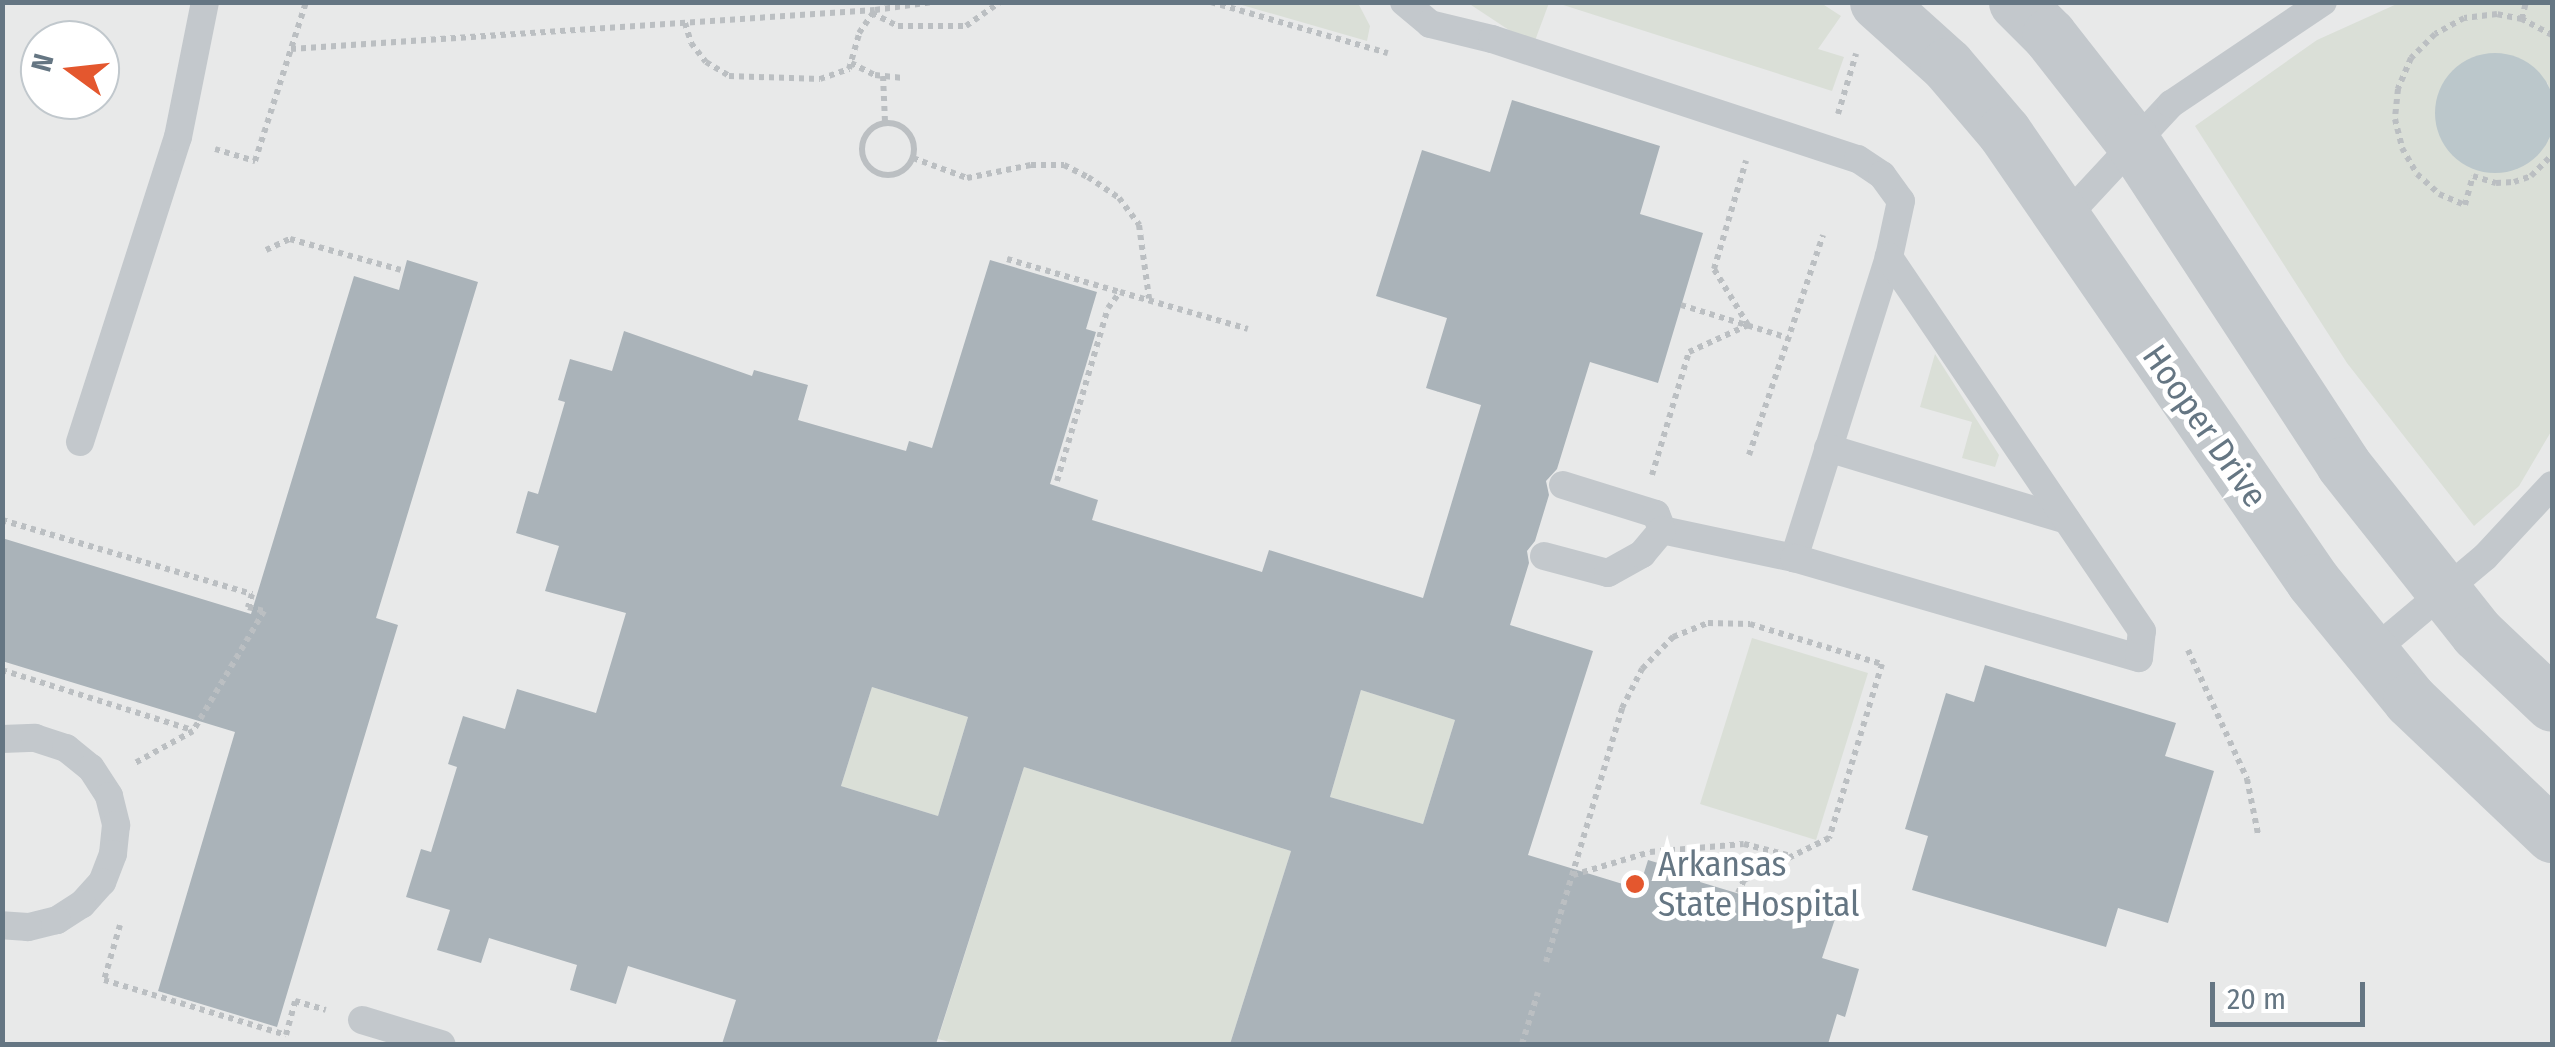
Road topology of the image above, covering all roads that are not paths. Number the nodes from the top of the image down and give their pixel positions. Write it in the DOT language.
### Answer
graph roads {
  1 [pos="205,2"];
  2 [pos="1404,2"];
  3 [pos="2016,2"];
  4 [pos="2323,2"];
  5 [pos="1868,24"];
  6 [pos="2132,141"];
  7 [pos="2065,218"];
  8 [pos="1890,257"];
  9 [pos="80,442"];
  10 [pos="1828,448"];
  11 [pos="1563,485"];
  12 [pos="2552,485"];
  13 [pos="2066,520"];
  14 [pos="1662,530"];
  15 [pos="1544,556"];
  16 [pos="1794,558"];
  17 [pos="2443,589"];
  18 [pos="2372,652"];
  19 [pos="2552,704"];
  20 [pos="2,739"];
  21 [pos="2552,835"];
  22 [pos="2,926"];
  23 [pos="362,1020"];
  24 [pos="441,1044"];
  1 -- 9 [label="lane"];
  2 -- 8 [label="lane"];
  3 -- 6 [label="street"];
  4 -- 6 [label="lane"];
  5 -- 7 [label="street, Hooper Drive"];
  6 -- 7 [label="lane"];
  6 -- 17 [label="street"];
  7 -- 18 [label="street, Hooper Drive"];
  8 -- 10 [label="lane"];
  8 -- 13 [label="lane"];
  10 -- 13 [label="lane"];
  10 -- 16 [label="lane"];
  11 -- 14 [label="lane"];
  12 -- 17 [label="lane"];
  13 -- 16 [label="lane"];
  14 -- 15 [label="lane"];
  14 -- 16 [label="lane"];
  17 -- 18 [label="lane"];
  17 -- 19 [label="street"];
  18 -- 21 [label="street, Hooper Drive"];
  20 -- 22 [label="lane"];
  23 -- 24 [label="lane"];
}
